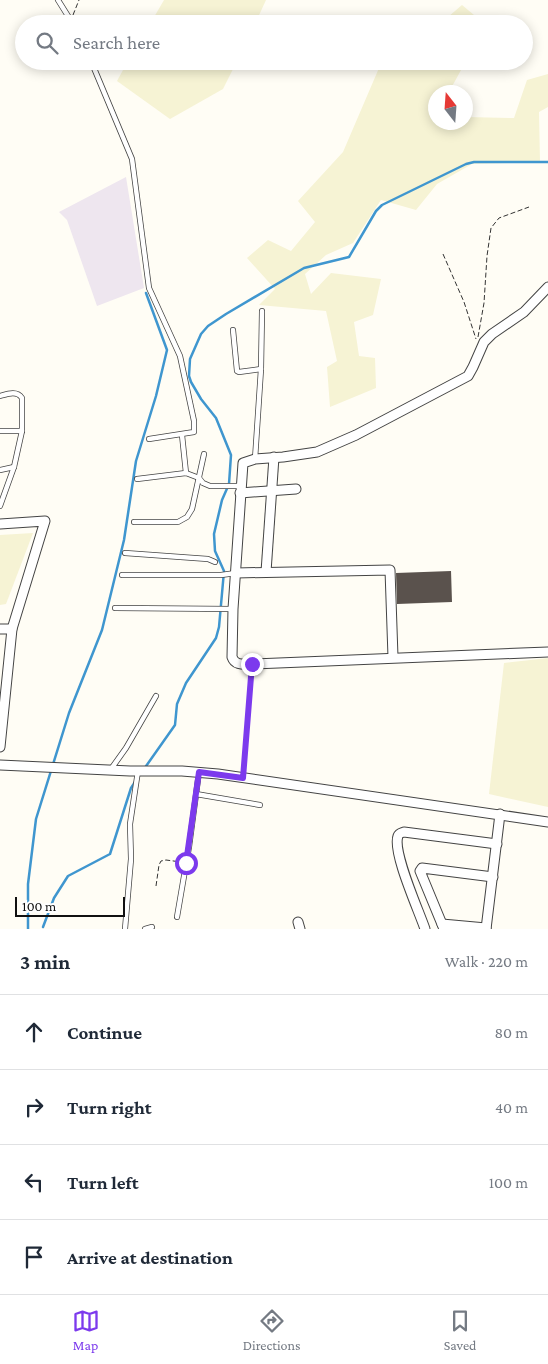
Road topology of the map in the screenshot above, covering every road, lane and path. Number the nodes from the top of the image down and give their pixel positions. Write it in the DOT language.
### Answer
graph roads {
  1 [pos="58,0"];
  2 [pos="79,0"];
  3 [pos="68,15"];
  4 [pos="74,15"];
  5 [pos="95,70"];
  6 [pos="529,207"];
  7 [pos="442,254"];
  8 [pos="548,287"];
  9 [pos="262,311"];
  10 [pos="233,330"];
  11 [pos="261,369"];
  12 [pos="0,396"];
  13 [pos="0,431"];
  14 [pos="22,431"];
  15 [pos="182,435"];
  16 [pos="149,439"];
  17 [pos="204,454"];
  18 [pos="255,458"];
  19 [pos="274,458"];
  20 [pos="14,468"];
  21 [pos="0,470"];
  22 [pos="186,473"];
  23 [pos="199,478"];
  24 [pos="137,479"];
  25 [pos="241,489"];
  26 [pos="296,489"];
  27 [pos="272,490"];
  28 [pos="0,506"];
  29 [pos="134,522"];
  30 [pos="0,524"];
  31 [pos="125,553"];
  32 [pos="215,562"];
  33 [pos="266,572"];
  34 [pos="236,573"];
  35 [pos="122,575"];
  36 [pos="115,608"];
  37 [pos="233,609"];
  38 [pos="0,629"];
  39 [pos="12,629"];
  40 [pos="548,652"];
  41 [pos="392,657"];
  42 [pos="252,664"];
  43 [pos="3,678"];
  44 [pos="156,696"];
  45 [pos="0,747"];
  46 [pos="0,765"];
  47 [pos="111,769"];
  48 [pos="138,770"];
  49 [pos="199,772"];
  50 [pos="243,778"];
  51 [pos="196,794"];
  52 [pos="260,805"];
  53 [pos="500,814"];
  54 [pos="548,822"];
  55 [pos="497,844"];
  56 [pos="186,863"];
  57 [pos="493,877"];
  58 [pos="156,886"];
  59 [pos="177,916"];
  60 [pos="443,926"];
  61 [pos="152,927"];
  62 [pos="486,928"];
  63 [pos="125,929"];
  64 [pos="145,929"];
  65 [pos="425,929"];
  1 -- 3 [label="lane"];
  2 -- 4 [label="path"];
  5 -- 15 [label="lane"];
  6 -- 7 [label="path"];
  8 -- 19 [label="street"];
  9 -- 11 [label="lane"];
  10 -- 11 [label="lane"];
  11 -- 18 [label="lane"];
  12 -- 14 [label="lane"];
  13 -- 14 [label="lane"];
  14 -- 20 [label="lane"];
  15 -- 16 [label="lane"];
  15 -- 22 [label="lane"];
  17 -- 23 [label="lane"];
  18 -- 19 [label="street"];
  18 -- 25 [label="street"];
  19 -- 27 [label="street"];
  20 -- 21 [label="lane"];
  20 -- 28 [label="lane"];
  22 -- 23 [label="lane"];
  22 -- 24 [label="lane"];
  23 -- 25 [label="lane"];
  23 -- 29 [label="lane"];
  25 -- 27 [label="street"];
  25 -- 34 [label="street"];
  26 -- 27 [label="street"];
  27 -- 33 [label="street"];
  30 -- 39 [label="street"];
  31 -- 32 [label="lane"];
  33 -- 34 [label="street"];
  33 -- 41 [label="street"];
  34 -- 35 [label="lane"];
  34 -- 37 [label="street"];
  36 -- 37 [label="lane"];
  37 -- 42 [label="street"];
  38 -- 39 [label="street"];
  39 -- 43 [label="street"];
  40 -- 41 [label="street"];
  41 -- 42 [label="street"];
  42 -- 50 [label="path"];
  43 -- 45 [label="street"];
  44 -- 47 [label="lane"];
  46 -- 47 [label="street"];
  47 -- 48 [label="street"];
  48 -- 49 [label="street"];
  48 -- 63 [label="lane"];
  49 -- 50 [label="street"];
  49 -- 51 [label="lane"];
  50 -- 53 [label="street"];
  51 -- 52 [label="lane"];
  51 -- 56 [label="lane"];
  53 -- 54 [label="street"];
  53 -- 55 [label="street"];
  55 -- 57 [label="street"];
  55 -- 65 [label="street"];
  56 -- 58 [label="path"];
  56 -- 59 [label="lane"];
  57 -- 60 [label="street"];
  57 -- 62 [label="street"];
  60 -- 62 [label="street"];
  61 -- 64 [label="lane"];
}
